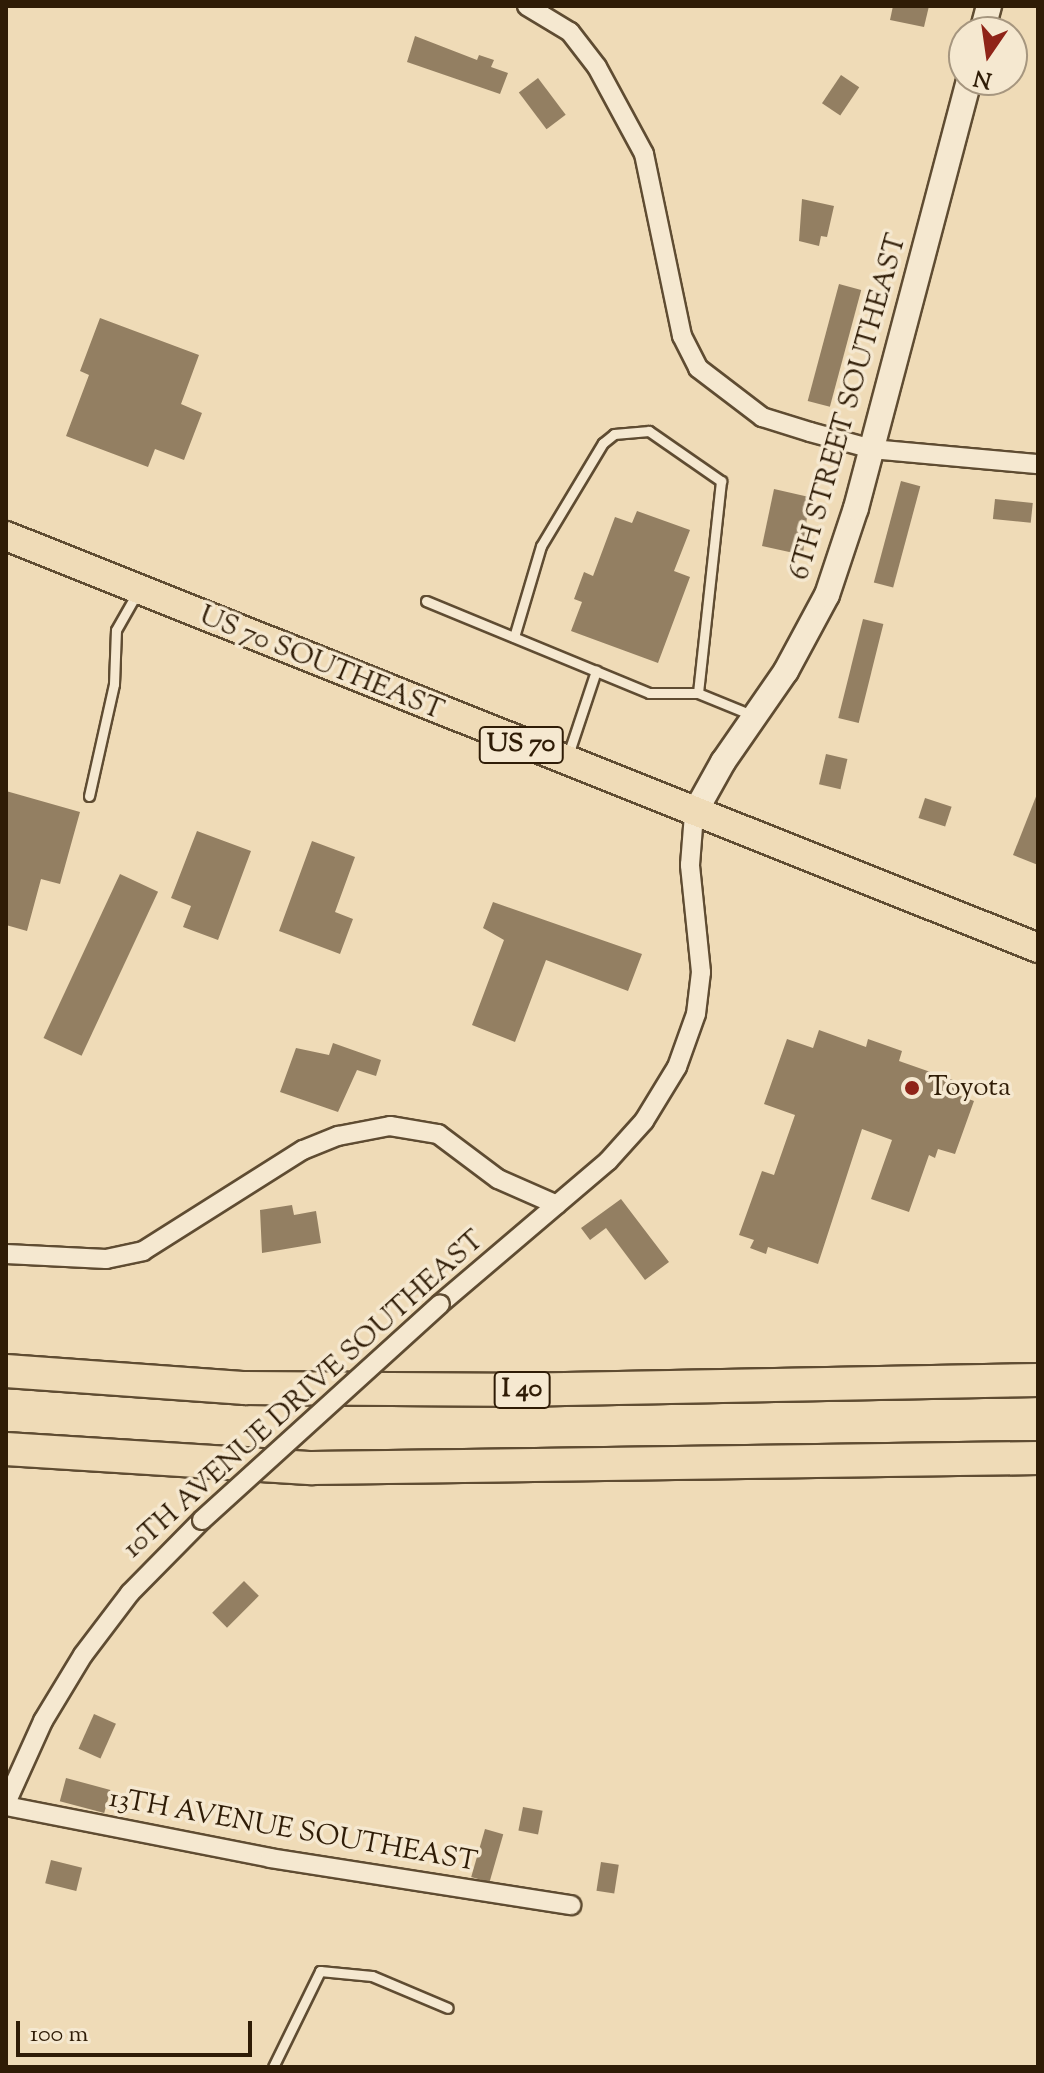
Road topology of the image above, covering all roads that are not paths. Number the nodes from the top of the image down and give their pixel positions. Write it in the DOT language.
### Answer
graph roads {
  1 [pos="527,6"];
  2 [pos="965,96"];
  3 [pos="872,449"];
  4 [pos="1038,464"];
  5 [pos="6,536"];
  6 [pos="139,590"];
  7 [pos="426,601"];
  8 [pos="514,637"];
  9 [pos="596,671"];
  10 [pos="698,693"];
  11 [pos="755,716"];
  12 [pos="565,763"];
  13 [pos="89,796"];
  14 [pos="694,814"];
  15 [pos="1038,948"];
  16 [pos="557,1205"];
  17 [pos="6,1254"];
  18 [pos="6,1371"];
  19 [pos="1038,1380"];
  20 [pos="6,1449"];
  21 [pos="1038,1458"];
  22 [pos="6,1804"];
  23 [pos="571,1905"];
  24 [pos="448,2008"];
  25 [pos="273,2067"];
  1 -- 3 [label="street"];
  2 -- 3 [label="street, 6TH STREET SOUTHEAST"];
  3 -- 4 [label="street"];
  3 -- 11 [label="street, 6TH STREET SOUTHEAST"];
  5 -- 6 [label="main road, US 70 SOUTHEAST / US 70"];
  6 -- 12 [label="main road, US 70 SOUTHEAST / US 70"];
  6 -- 13 [label="lane"];
  7 -- 8 [label="lane"];
  8 -- 9 [label="lane"];
  8 -- 10 [label="lane"];
  9 -- 10 [label="lane"];
  9 -- 12 [label="lane"];
  10 -- 11 [label="lane"];
  11 -- 14 [label="street, 6TH STREET SOUTHEAST"];
  12 -- 14 [label="main road, US 70 SOUTHEAST / US 70"];
  14 -- 15 [label="main road, US 70 SOUTHEAST / US 70"];
  14 -- 16 [label="street, 10TH AVENUE DRIVE SOUTHEAST"];
  16 -- 17 [label="street"];
  16 -- 22 [label="street, 10TH AVENUE DRIVE SOUTHEAST, bridge"];
  18 -- 19 [label="highway, I 40"];
  20 -- 21 [label="highway"];
  22 -- 23 [label="street, 13TH AVENUE SOUTHEAST"];
  24 -- 25 [label="lane"];
}
